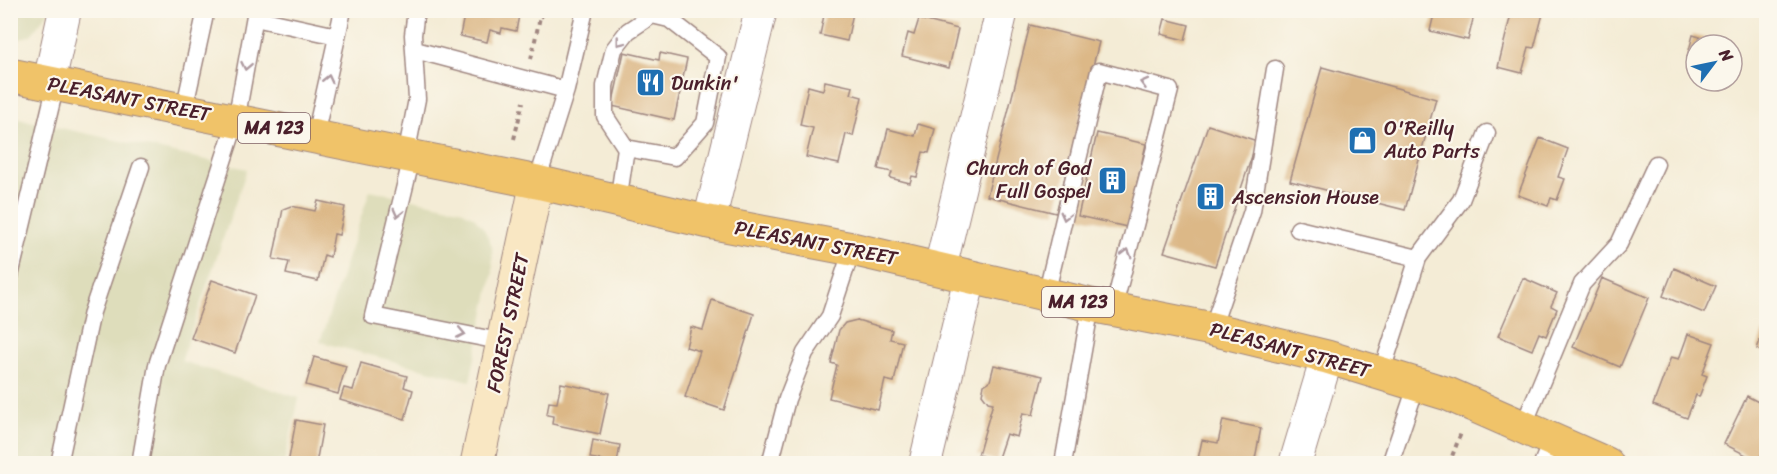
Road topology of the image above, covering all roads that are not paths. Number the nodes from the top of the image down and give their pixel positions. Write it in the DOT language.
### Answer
graph roads {
  1 [pos="65,10"];
  2 [pos="206,10"];
  3 [pos="343,10"];
  4 [pos="416,10"];
  5 [pos="585,10"];
  6 [pos="761,10"];
  7 [pos="1002,10"];
  8 [pos="256,14"];
  9 [pos="337,36"];
  10 [pos="415,50"];
  11 [pos="1275,69"];
  12 [pos="10,75"];
  13 [pos="729,83"];
  14 [pos="52,84"];
  15 [pos="566,90"];
  16 [pos="184,110"];
  17 [pos="236,121"];
  18 [pos="1487,133"];
  19 [pos="315,136"];
  20 [pos="626,148"];
  21 [pos="409,156"];
  22 [pos="1656,164"];
  23 [pos="141,167"];
  24 [pos="537,182"];
  25 [pos="618,202"];
  26 [pos="709,222"];
  27 [pos="1298,230"];
  28 [pos="852,249"];
  29 [pos="1418,258"];
  30 [pos="955,273"];
  31 [pos="10,276"];
  32 [pos="1046,295"];
  33 [pos="1102,308"];
  34 [pos="1212,329"];
  35 [pos="504,342"];
  36 [pos="1327,357"];
  37 [pos="1381,374"];
  38 [pos="1417,384"];
  39 [pos="1539,443"];
  40 [pos="1602,462"];
  41 [pos="59,464"];
  42 [pos="140,464"];
  43 [pos="477,464"];
  44 [pos="770,464"];
  45 [pos="925,464"];
  46 [pos="1063,464"];
  47 [pos="1295,464"];
  48 [pos="1390,464"];
  1 -- 14 [label="street"];
  2 -- 16 [label="lane"];
  3 -- 9 [label="lane"];
  4 -- 10 [label="lane"];
  5 -- 15 [label="lane"];
  6 -- 13 [label="street"];
  7 -- 30 [label="street"];
  8 -- 9 [label="lane"];
  8 -- 17 [label="lane, one-way"];
  19 -- 9 [label="lane, one-way"];
  10 -- 15 [label="lane"];
  10 -- 21 [label="lane"];
  11 -- 34 [label="lane"];
  12 -- 14 [label="highway, PLEASANT STREET / MA 123"];
  13 -- 20 [label="lane"];
  13 -- 20 [label="lane, one-way"];
  13 -- 26 [label="street"];
  14 -- 16 [label="highway, PLEASANT STREET / MA 123"];
  14 -- 31 [label="lane"];
  15 -- 24 [label="lane"];
  16 -- 17 [label="highway, PLEASANT STREET / MA 123"];
  17 -- 19 [label="highway, PLEASANT STREET / MA 123"];
  17 -- 42 [label="lane"];
  18 -- 29 [label="lane"];
  19 -- 21 [label="highway, PLEASANT STREET / MA 123"];
  20 -- 25 [label="lane"];
  21 -- 24 [label="highway, PLEASANT STREET / MA 123"];
  21 -- 35 [label="lane, one-way"];
  22 -- 39 [label="lane"];
  23 -- 41 [label="lane"];
  24 -- 25 [label="highway, PLEASANT STREET / MA 123"];
  24 -- 35 [label="main road, FOREST STREET"];
  25 -- 26 [label="highway, PLEASANT STREET / MA 123"];
  26 -- 28 [label="highway, PLEASANT STREET / MA 123"];
  27 -- 29 [label="lane"];
  28 -- 30 [label="highway, PLEASANT STREET / MA 123"];
  28 -- 44 [label="lane"];
  29 -- 37 [label="lane"];
  30 -- 32 [label="highway, PLEASANT STREET / MA 123"];
  30 -- 45 [label="street"];
  32 -- 33 [label="highway, PLEASANT STREET / MA 123"];
  33 -- 32 [label="lane, one-way"];
  33 -- 34 [label="highway, PLEASANT STREET / MA 123"];
  33 -- 46 [label="lane"];
  34 -- 36 [label="highway, PLEASANT STREET / MA 123"];
  35 -- 43 [label="main road, FOREST STREET"];
  36 -- 37 [label="highway, PLEASANT STREET / MA 123"];
  36 -- 47 [label="street"];
  37 -- 38 [label="highway, PLEASANT STREET / MA 123"];
  38 -- 39 [label="highway, PLEASANT STREET / MA 123"];
  38 -- 48 [label="lane"];
  39 -- 40 [label="highway, PLEASANT STREET / MA 123"];
}
